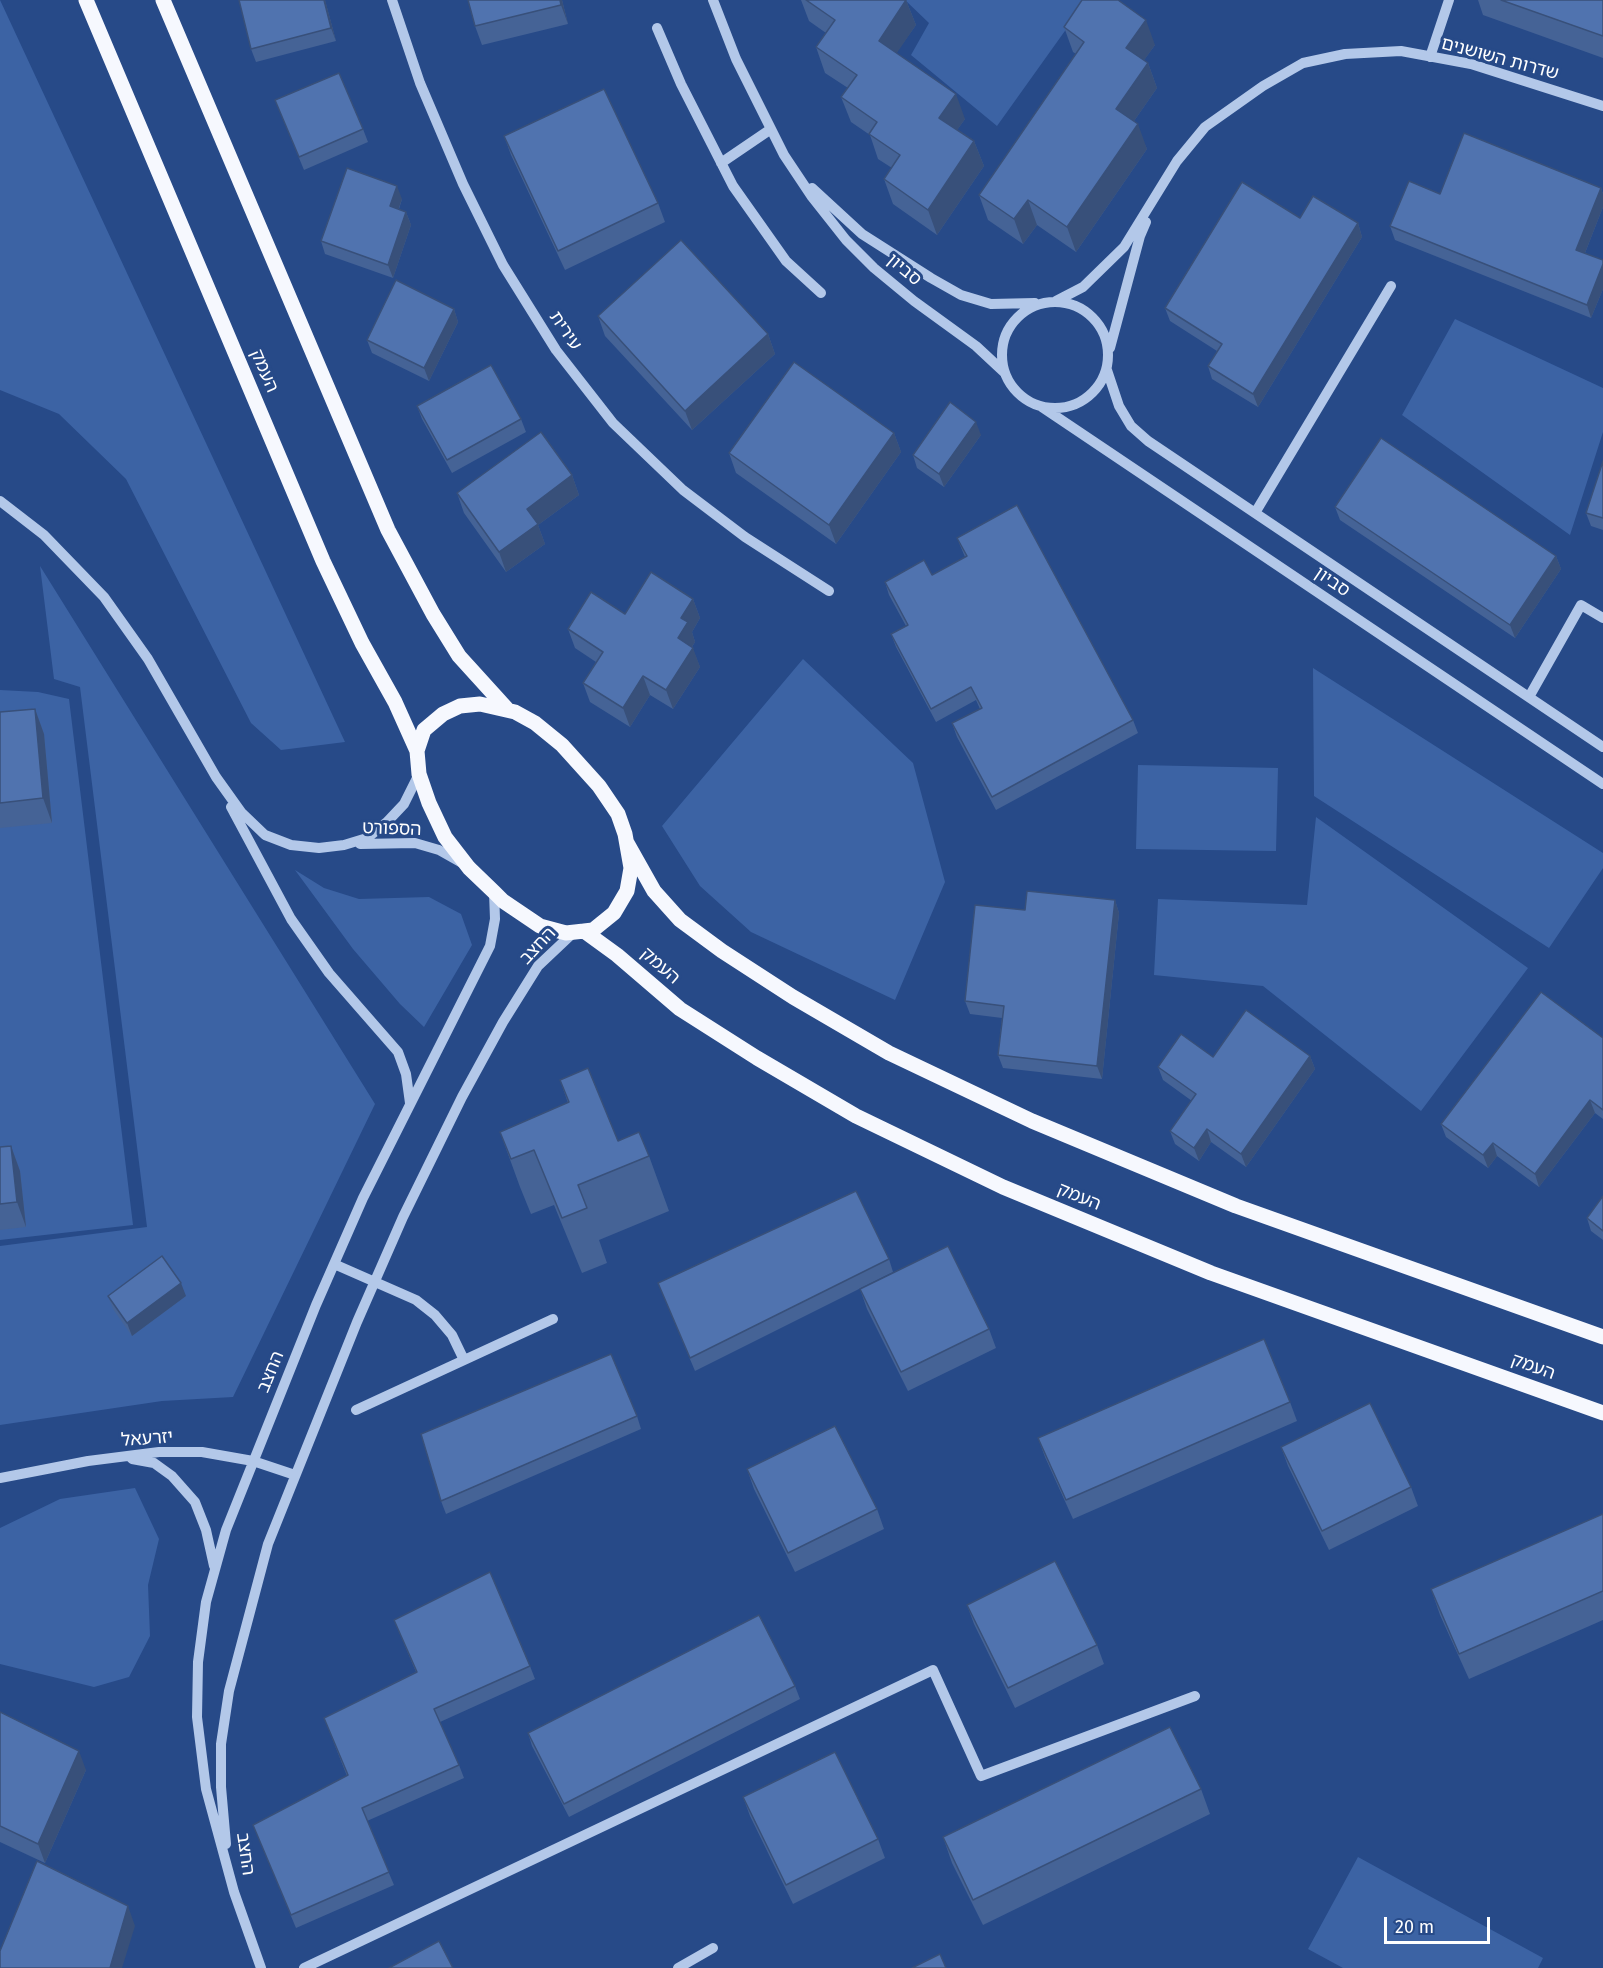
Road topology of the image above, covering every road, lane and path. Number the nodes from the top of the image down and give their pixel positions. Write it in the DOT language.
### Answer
graph roads {
  1 [pos="86,0"];
  2 [pos="163,0"];
  3 [pos="392,0"];
  4 [pos="713,0"];
  5 [pos="1449,0"];
  6 [pos="657,28"];
  7 [pos="1430,57"];
  8 [pos="1603,106"];
  9 [pos="771,129"];
  10 [pos="721,163"];
  11 [pos="798,176"];
  12 [pos="1156,197"];
  13 [pos="1391,286"];
  14 [pos="821,293"];
  15 [pos="1056,301"];
  16 [pos="1044,302"];
  17 [pos="1109,351"];
  18 [pos="1107,370"];
  19 [pos="1005,373"];
  20 [pos="1042,407"];
  21 [pos="0,501"];
  22 [pos="1255,513"];
  23 [pos="829,591"];
  24 [pos="1603,618"];
  25 [pos="1529,697"];
  26 [pos="508,710"];
  27 [pos="1603,747"];
  28 [pos="417,751"];
  29 [pos="419,774"];
  30 [pos="216,777"];
  31 [pos="1603,784"];
  32 [pos="627,843"];
  33 [pos="344,845"];
  34 [pos="469,867"];
  35 [pos="494,892"];
  36 [pos="579,931"];
  37 [pos="410,1103"];
  38 [pos="334,1264"];
  39 [pos="375,1282"];
  40 [pos="553,1318"];
  41 [pos="1603,1337"];
  42 [pos="464,1360"];
  43 [pos="356,1410"];
  44 [pos="1603,1413"];
  45 [pos="123,1457"];
  46 [pos="253,1461"];
  47 [pos="295,1475"];
  48 [pos="0,1478"];
  49 [pos="215,1570"];
  50 [pos="1195,1696"];
  51 [pos="234,1892"];
  52 [pos="713,1948"];
  53 [pos="261,1968"];
  54 [pos="304,1968"];
  55 [pos="678,1968"];
  1 -- 28 [label="main road, העמק"];
  2 -- 26 [label="main road"];
  3 -- 23 [label="street, עירית"];
  4 -- 9 [label="street, סביון"];
  5 -- 7 [label="street"];
  6 -- 10 [label="street"];
  7 -- 8 [label="street, שדרות השושנים"];
  7 -- 12 [label="street, שדרות השושנים"];
  9 -- 10 [label="street"];
  9 -- 11 [label="street, סביון"];
  10 -- 14 [label="street"];
  11 -- 16 [label="street, סביון"];
  11 -- 19 [label="street, סביון"];
  12 -- 15 [label="street, שדרות השושנים"];
  12 -- 17 [label="street, שדרות השושנים"];
  13 -- 22 [label="street"];
  15 -- 16 [label="street"];
  15 -- 17 [label="street"];
  16 -- 19 [label="street"];
  17 -- 18 [label="street"];
  18 -- 20 [label="street"];
  18 -- 22 [label="street, סביון"];
  19 -- 20 [label="street"];
  20 -- 31 [label="street, סביון"];
  21 -- 30 [label="street"];
  22 -- 25 [label="street, סביון"];
  24 -- 25 [label="street"];
  25 -- 27 [label="street, סביון"];
  26 -- 28 [label="main road"];
  26 -- 32 [label="main road"];
  28 -- 29 [label="main road"];
  29 -- 33 [label="street"];
  29 -- 34 [label="main road"];
  30 -- 33 [label="street"];
  30 -- 37 [label="street"];
  32 -- 36 [label="main road"];
  32 -- 41 [label="main road"];
  33 -- 34 [label="street, הספורט"];
  34 -- 35 [label="main road"];
  35 -- 36 [label="main road"];
  35 -- 37 [label="street, החצב"];
  36 -- 39 [label="street, החצב"];
  36 -- 44 [label="main road, העמק"];
  37 -- 38 [label="street, החצב"];
  38 -- 39 [label="street"];
  38 -- 46 [label="street, החצב"];
  39 -- 42 [label="street"];
  39 -- 47 [label="street, החצב"];
  40 -- 42 [label="street"];
  42 -- 43 [label="street"];
  45 -- 46 [label="street, יזרעאל"];
  45 -- 48 [label="street, יזרעאל"];
  45 -- 49 [label="street"];
  46 -- 47 [label="street, יזרעאל"];
  46 -- 49 [label="street, החצב"];
  47 -- 51 [label="street, החצב"];
  49 -- 51 [label="street, החצב"];
  50 -- 54 [label="street"];
  51 -- 53 [label="street, החצב"];
  52 -- 55 [label="street"];
}
